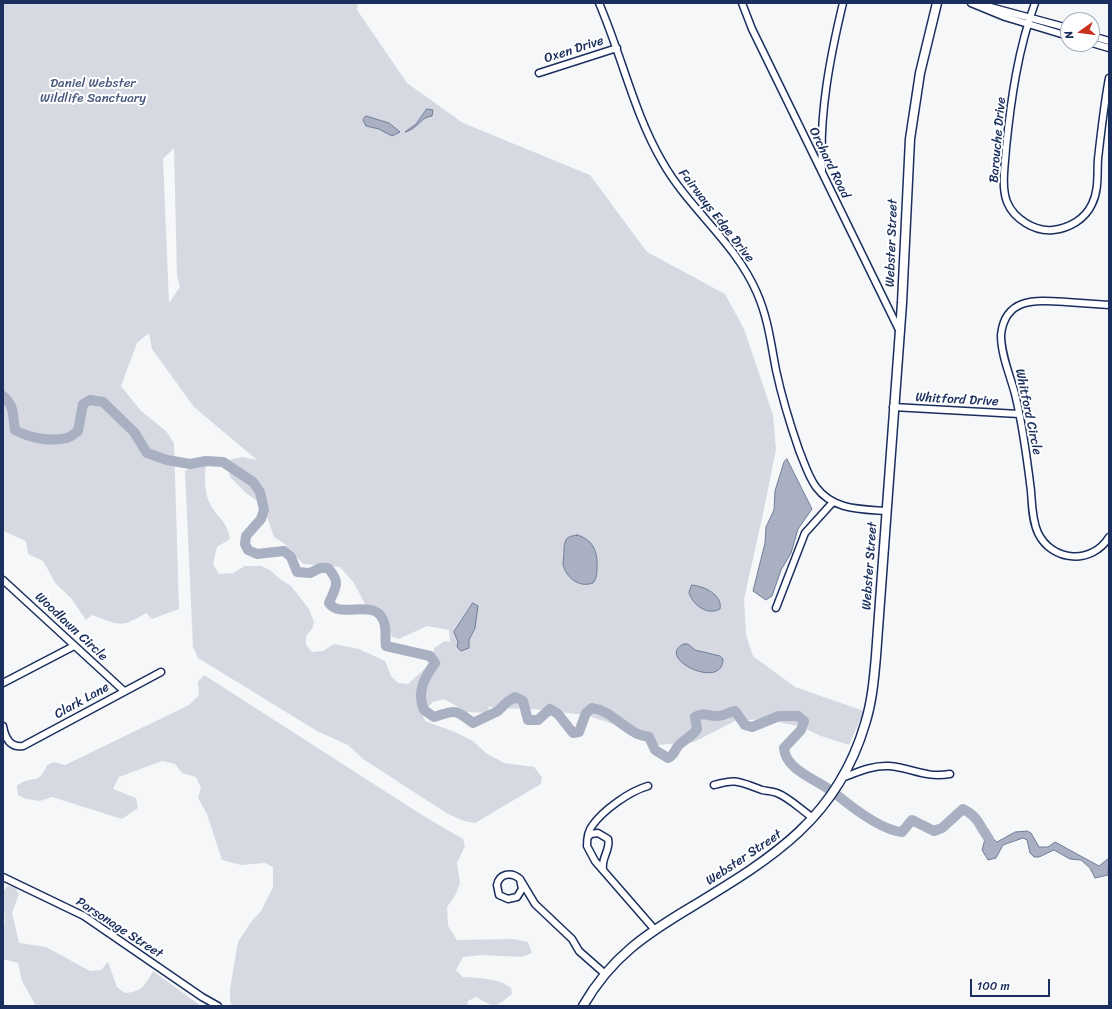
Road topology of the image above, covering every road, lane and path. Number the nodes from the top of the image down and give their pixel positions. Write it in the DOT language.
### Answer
graph roads {
  1 [pos="599,3"];
  2 [pos="742,3"];
  3 [pos="843,3"];
  4 [pos="937,3"];
  5 [pos="971,3"];
  6 [pos="976,3"];
  7 [pos="1035,3"];
  8 [pos="1030,17"];
  9 [pos="1027,24"];
  10 [pos="1060,26"];
  11 [pos="1060,34"];
  12 [pos="617,48"];
  13 [pos="539,73"];
  14 [pos="1109,78"];
  15 [pos="822,173"];
  16 [pos="1109,306"];
  17 [pos="900,332"];
  18 [pos="893,407"];
  19 [pos="1019,414"];
  20 [pos="833,502"];
  21 [pos="886,511"];
  22 [pos="1109,537"];
  23 [pos="3,580"];
  24 [pos="776,608"];
  25 [pos="74,646"];
  26 [pos="161,672"];
  27 [pos="3,683"];
  28 [pos="124,691"];
  29 [pos="3,726"];
  30 [pos="950,774"];
  31 [pos="842,778"];
  32 [pos="714,785"];
  33 [pos="648,786"];
  34 [pos="813,818"];
  35 [pos="588,837"];
  36 [pos="603,870"];
  37 [pos="3,877"];
  38 [pos="520,879"];
  39 [pos="655,930"];
  40 [pos="604,973"];
  41 [pos="218,1006"];
  42 [pos="583,1006"];
  1 -- 12 [label="street, Fairways Edge Drive"];
  2 -- 15 [label="street, Orchard Road"];
  3 -- 15 [label="street"];
  4 -- 17 [label="street, Webster Street"];
  5 -- 9 [label="street"];
  6 -- 8 [label="street"];
  7 -- 8 [label="street, Barouche Drive"];
  8 -- 9 [label="street, Barouche Drive"];
  8 -- 10 [label="street"];
  9 -- 11 [label="street"];
  9 -- 14 [label="street, Barouche Drive"];
  12 -- 13 [label="street, Oxen Drive"];
  12 -- 20 [label="street, Fairways Edge Drive"];
  15 -- 17 [label="street, Orchard Road"];
  16 -- 19 [label="street, Whitford Circle"];
  17 -- 18 [label="street, Webster Street"];
  18 -- 19 [label="street, Whitford Drive"];
  18 -- 21 [label="street, Webster Street"];
  19 -- 22 [label="street, Whitford Circle"];
  20 -- 21 [label="street, Fairways Edge Drive"];
  20 -- 24 [label="street"];
  21 -- 31 [label="street, Webster Street"];
  23 -- 25 [label="street, Woodlawn Circle"];
  25 -- 27 [label="street"];
  25 -- 28 [label="street, Woodlawn Circle"];
  26 -- 28 [label="street, Clark Lane"];
  28 -- 29 [label="street, Clark Lane"];
  30 -- 31 [label="street"];
  31 -- 34 [label="street, Webster Street"];
  32 -- 34 [label="street"];
  33 -- 35 [label="street"];
  34 -- 39 [label="street, Webster Street"];
  35 -- 36 [label="street"];
  35 -- 36 [label="street"];
  36 -- 39 [label="street"];
  37 -- 41 [label="street, Parsonage Street"];
  38 -- 38 [label="street"];
  38 -- 40 [label="street"];
  39 -- 40 [label="street, Webster Street"];
  40 -- 42 [label="street, Webster Street"];
}
